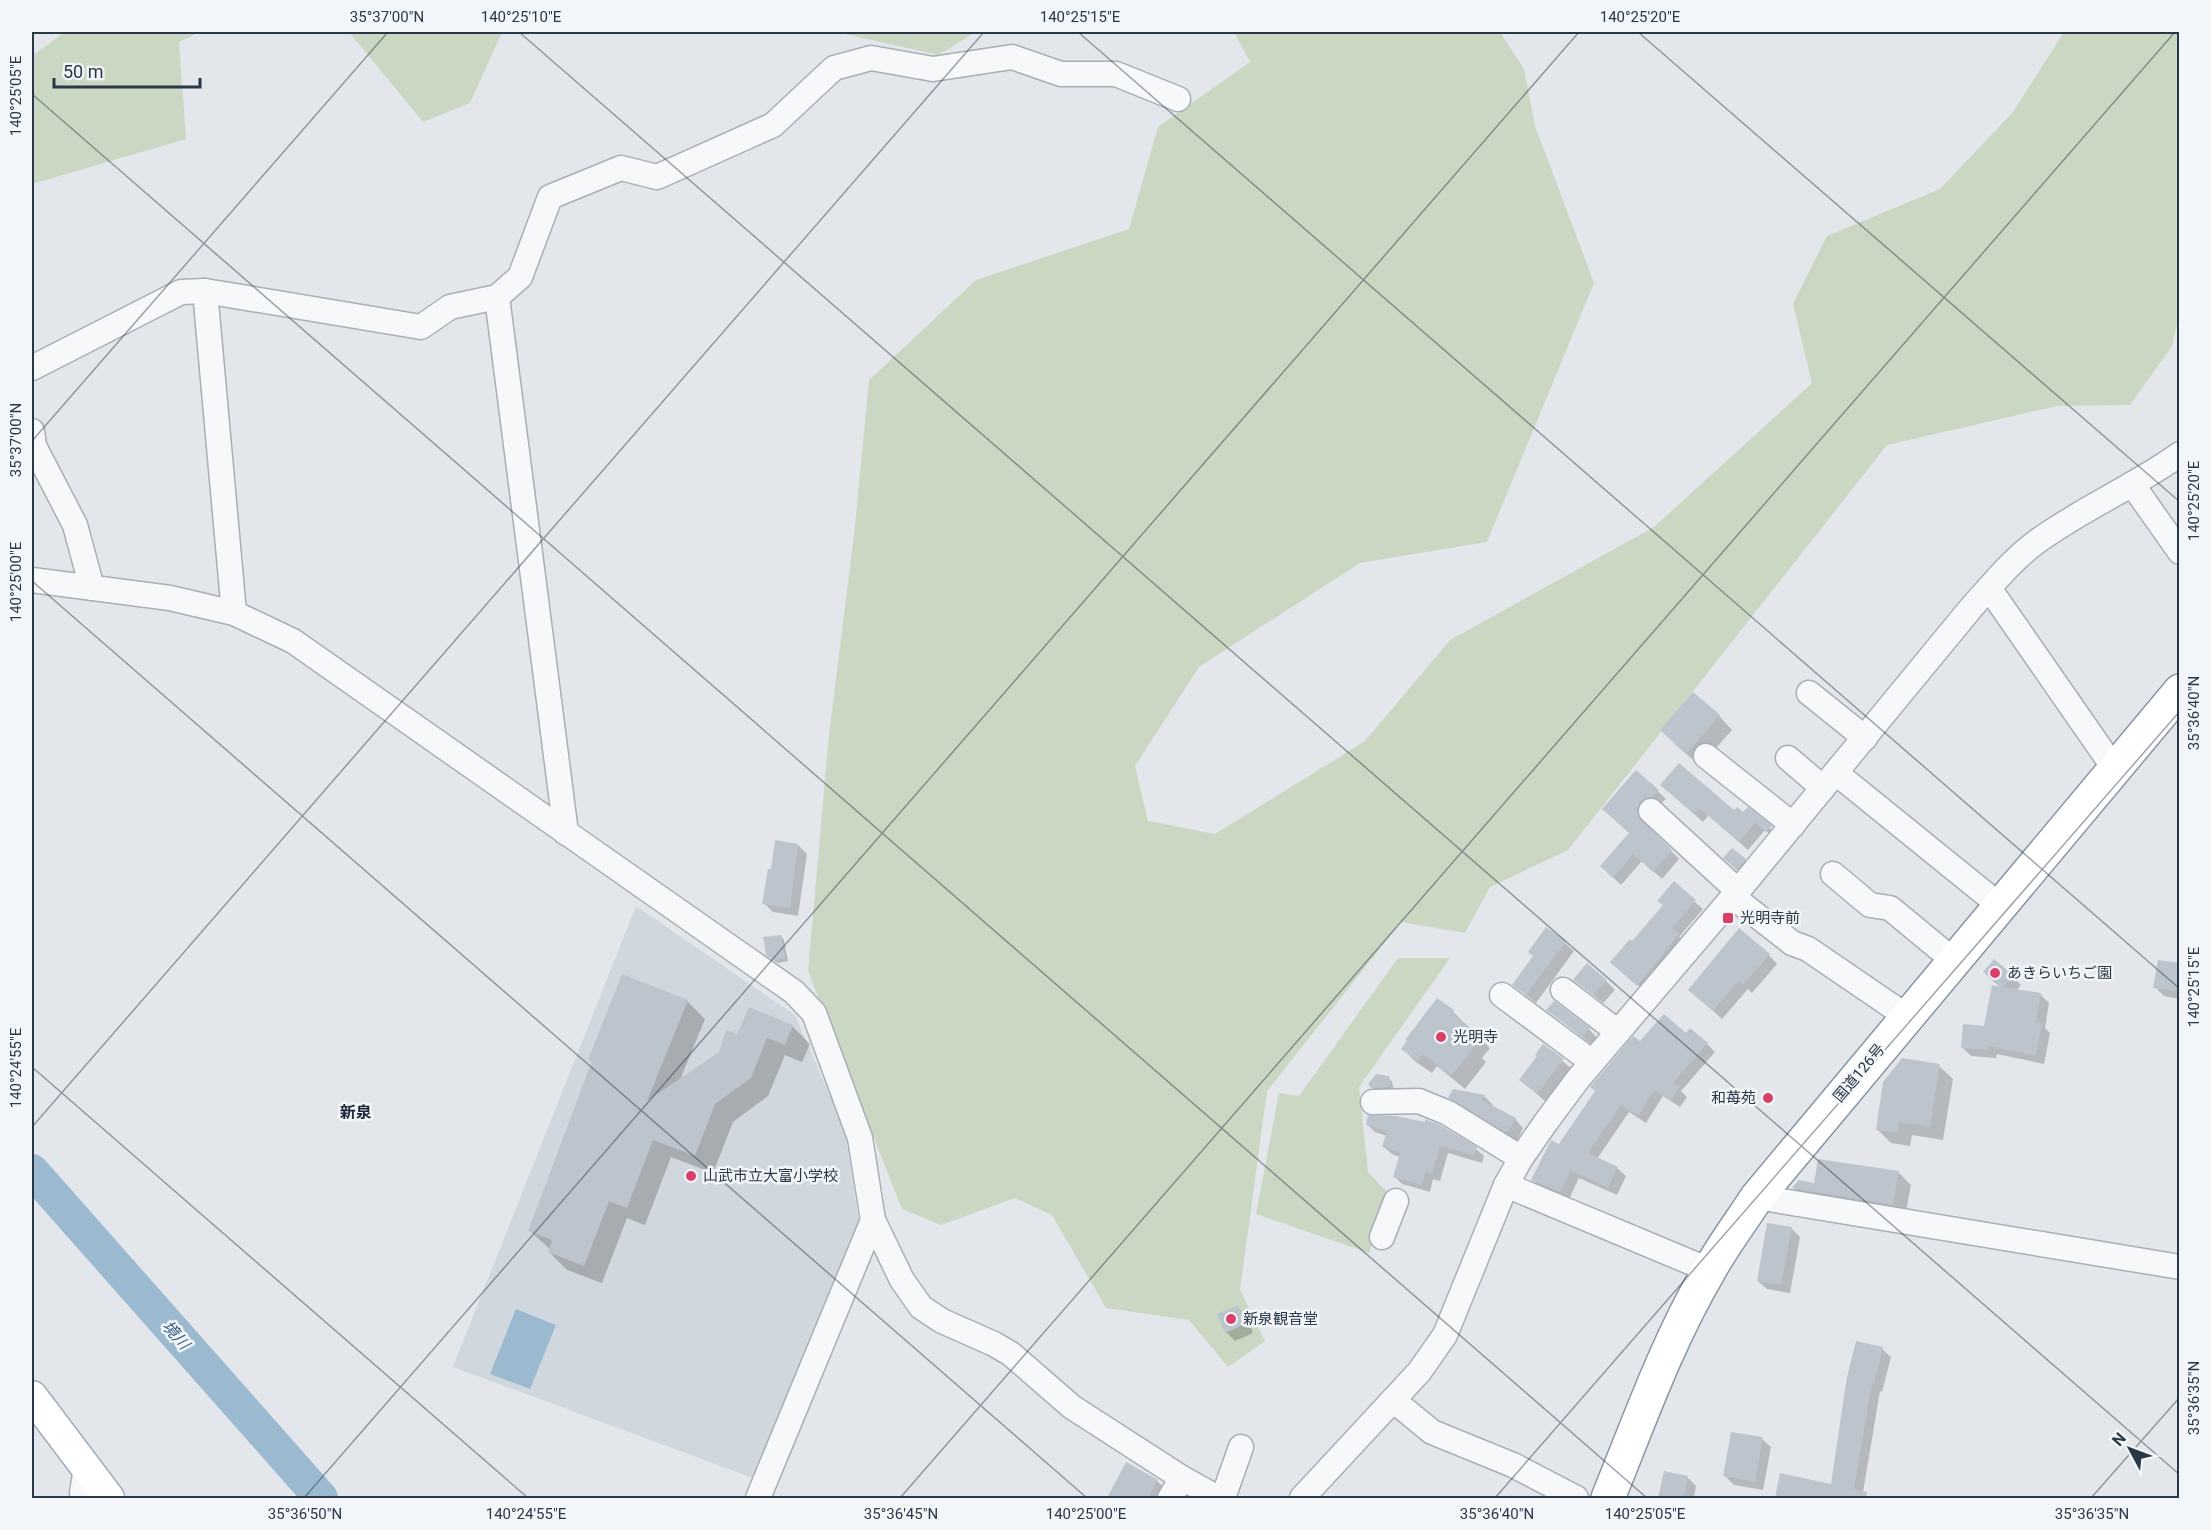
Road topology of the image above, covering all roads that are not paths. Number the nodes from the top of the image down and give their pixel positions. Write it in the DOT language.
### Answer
graph roads {
  1 [pos="1178,99"];
  2 [pos="204,291"];
  3 [pos="497,297"];
  4 [pos="32,368"];
  5 [pos="32,431"];
  6 [pos="2180,454"];
  7 [pos="2132,484"];
  8 [pos="2180,552"];
  9 [pos="32,580"];
  10 [pos="92,588"];
  11 [pos="1989,588"];
  12 [pos="234,613"];
  13 [pos="2180,691"];
  14 [pos="1809,693"];
  15 [pos="1864,738"];
  16 [pos="1706,756"];
  17 [pos="1788,758"];
  18 [pos="2114,768"];
  19 [pos="1829,781"];
  20 [pos="1651,811"];
  21 [pos="1793,825"];
  22 [pos="566,832"];
  23 [pos="1833,874"];
  24 [pos="1735,894"];
  25 [pos="1999,905"];
  26 [pos="1953,960"];
  27 [pos="1563,990"];
  28 [pos="1502,995"];
  29 [pos="1906,1016"];
  30 [pos="1618,1032"];
  31 [pos="1592,1062"];
  32 [pos="1373,1102"];
  33 [pos="1521,1158"];
  34 [pos="1506,1185"];
  35 [pos="1757,1197"];
  36 [pos="1396,1201"];
  37 [pos="873,1220"];
  38 [pos="1382,1237"];
  39 [pos="2180,1267"];
  40 [pos="1709,1270"];
  41 [pos="32,1396"];
  42 [pos="1393,1400"];
  43 [pos="1241,1447"];
  44 [pos="86,1468"];
  45 [pos="1182,1478"];
  46 [pos="83,1498"];
  47 [pos="109,1498"];
  48 [pos="758,1498"];
  49 [pos="1170,1498"];
  50 [pos="1218,1498"];
  51 [pos="1223,1498"];
  52 [pos="1302,1498"];
  53 [pos="1576,1498"];
  54 [pos="1608,1498"];
  1 -- 3 [label="street"];
  2 -- 3 [label="street"];
  2 -- 4 [label="street"];
  2 -- 12 [label="street"];
  3 -- 22 [label="street"];
  5 -- 10 [label="street"];
  6 -- 7 [label="street"];
  7 -- 8 [label="street"];
  7 -- 11 [label="street"];
  9 -- 10 [label="street"];
  10 -- 12 [label="street"];
  11 -- 15 [label="street"];
  11 -- 18 [label="street"];
  12 -- 22 [label="street"];
  13 -- 18 [label="highway, 国道126号"];
  14 -- 15 [label="street"];
  15 -- 19 [label="street"];
  16 -- 21 [label="street"];
  17 -- 19 [label="street"];
  18 -- 25 [label="highway, 国道126号"];
  19 -- 21 [label="street"];
  19 -- 25 [label="street"];
  20 -- 24 [label="street"];
  21 -- 24 [label="street"];
  22 -- 37 [label="street"];
  23 -- 26 [label="street"];
  24 -- 29 [label="street"];
  24 -- 30 [label="street"];
  25 -- 26 [label="highway, 国道126号"];
  26 -- 29 [label="highway, 国道126号"];
  27 -- 30 [label="street"];
  28 -- 31 [label="street"];
  29 -- 35 [label="highway, 国道126号"];
  30 -- 31 [label="street"];
  31 -- 33 [label="street"];
  32 -- 33 [label="street"];
  33 -- 34 [label="street"];
  34 -- 40 [label="street"];
  34 -- 42 [label="street"];
  35 -- 39 [label="street"];
  35 -- 40 [label="highway, 国道126号"];
  36 -- 38 [label="street"];
  37 -- 45 [label="street"];
  37 -- 48 [label="street"];
  40 -- 54 [label="highway, 国道126号"];
  41 -- 44 [label="main road"];
  42 -- 52 [label="street"];
  42 -- 53 [label="street"];
  43 -- 51 [label="street"];
  44 -- 46 [label="street"];
  44 -- 47 [label="main road"];
  45 -- 49 [label="street"];
  45 -- 50 [label="street"];
}
